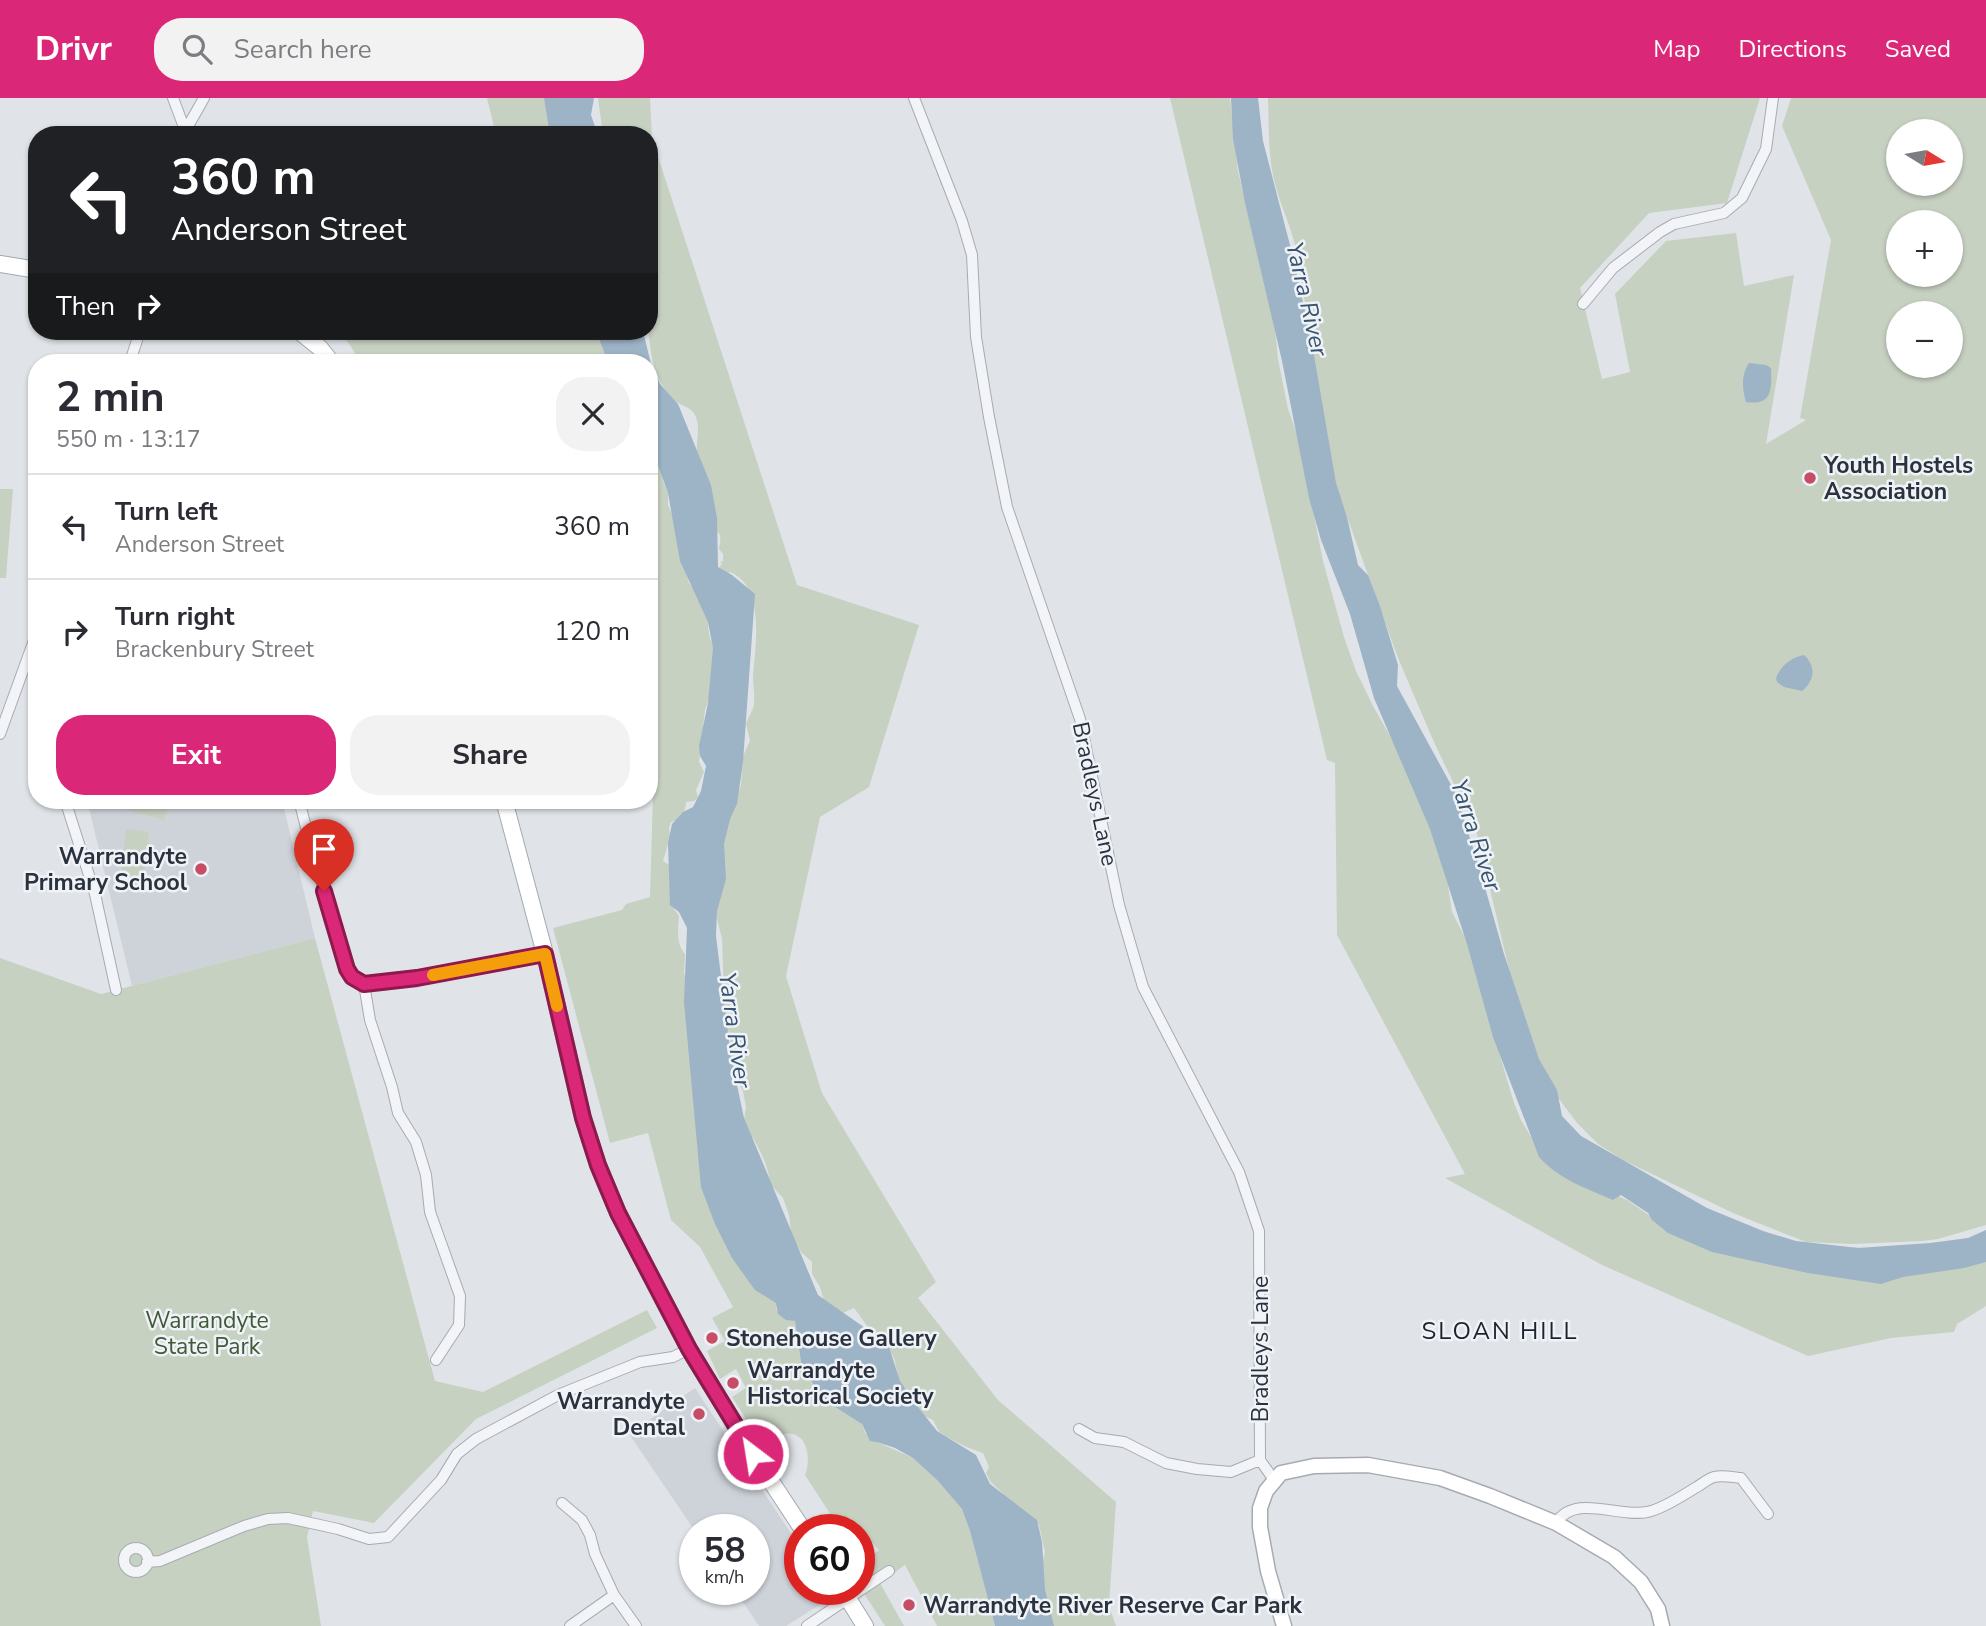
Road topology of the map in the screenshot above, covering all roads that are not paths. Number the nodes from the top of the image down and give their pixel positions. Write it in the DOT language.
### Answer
graph roads {
  1 [pos="173,98"];
  2 [pos="204,98"];
  3 [pos="914,98"];
  4 [pos="1773,98"];
  5 [pos="182,126"];
  6 [pos="188,126"];
  7 [pos="0,264"];
  8 [pos="28,269"];
  9 [pos="1583,304"];
  10 [pos="310,340"];
  11 [pos="325,354"];
  12 [pos="28,657"];
  13 [pos="0,734"];
  14 [pos="68,809"];
  15 [pos="301,809"];
  16 [pos="506,809"];
  17 [pos="545,954"];
  18 [pos="364,984"];
  19 [pos="116,990"];
  20 [pos="689,1349"];
  21 [pos="436,1360"];
  22 [pos="1079,1429"];
  23 [pos="1260,1460"];
  24 [pos="1274,1480"];
  25 [pos="562,1503"];
  26 [pos="792,1514"];
  27 [pos="1768,1514"];
  28 [pos="1556,1523"];
  29 [pos="147,1562"];
  30 [pos="889,1571"];
  31 [pos="875,1578"];
  32 [pos="614,1595"];
  33 [pos="832,1605"];
  34 [pos="852,1605"];
  35 [pos="570,1626"];
  36 [pos="636,1626"];
  37 [pos="807,1626"];
  38 [pos="865,1626"];
  39 [pos="1284,1626"];
  40 [pos="1662,1626"];
  1 -- 5 [label="street"];
  2 -- 6 [label="street"];
  3 -- 23 [label="street, Bradleys Lane"];
  4 -- 9 [label="street"];
  7 -- 8 [label="main road"];
  10 -- 11 [label="main road"];
  12 -- 13 [label="street"];
  14 -- 19 [label="street"];
  15 -- 18 [label="street"];
  16 -- 17 [label="main road"];
  17 -- 18 [label="street"];
  17 -- 20 [label="main road"];
  18 -- 21 [label="street"];
  20 -- 26 [label="main road"];
  20 -- 29 [label="street"];
  22 -- 23 [label="street"];
  23 -- 24 [label="street"];
  24 -- 28 [label="main road"];
  24 -- 39 [label="main road"];
  25 -- 32 [label="street"];
  27 -- 28 [label="street"];
  28 -- 40 [label="main road"];
  30 -- 31 [label="street"];
  32 -- 35 [label="street"];
  32 -- 36 [label="street"];
  33 -- 37 [label="street"];
  34 -- 38 [label="main road"];
}
